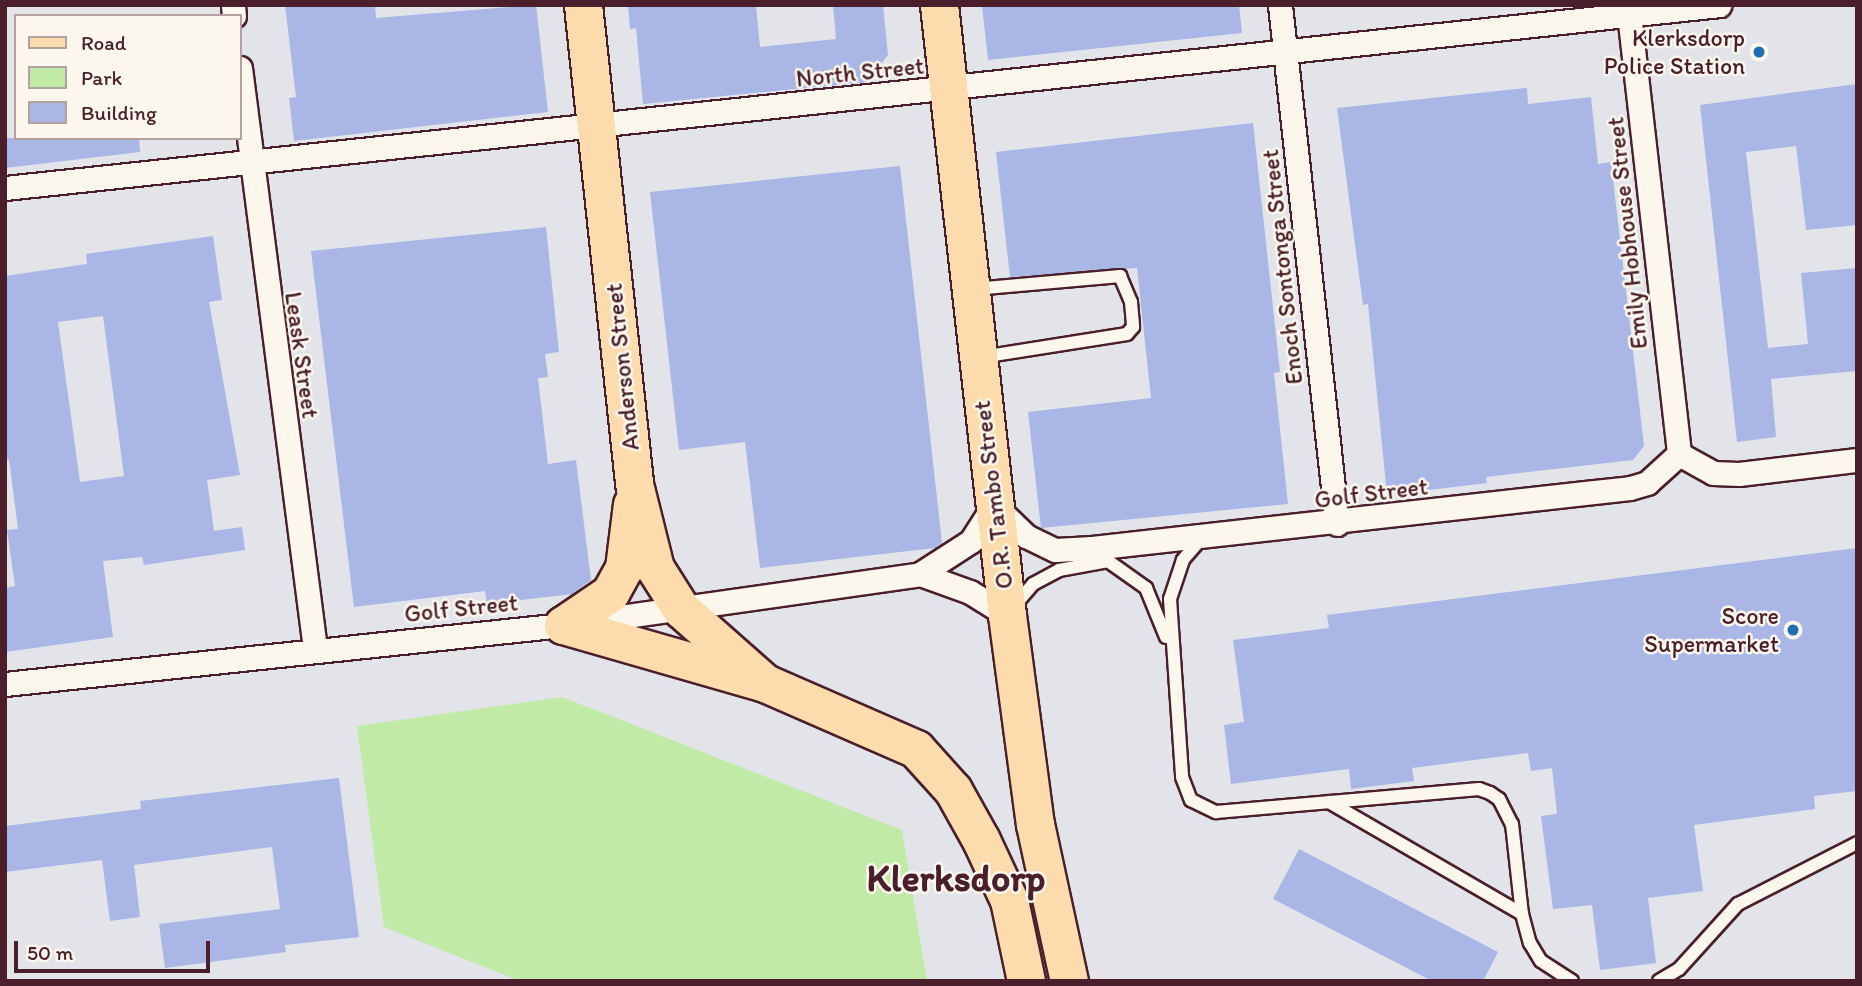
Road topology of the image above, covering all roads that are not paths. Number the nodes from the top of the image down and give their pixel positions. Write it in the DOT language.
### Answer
graph roads {
  1 [pos="583,5"];
  2 [pos="939,5"];
  3 [pos="1280,5"];
  4 [pos="1720,5"];
  5 [pos="1628,10"];
  6 [pos="1285,53"];
  7 [pos="242,87"];
  8 [pos="948,89"];
  9 [pos="597,128"];
  10 [pos="250,162"];
  11 [pos="5,188"];
  12 [pos="970,289"];
  13 [pos="977,358"];
  14 [pos="1679,454"];
  15 [pos="1857,460"];
  16 [pos="635,488"];
  17 [pos="994,505"];
  18 [pos="1337,524"];
  19 [pos="1201,539"];
  20 [pos="920,574"];
  21 [pos="681,609"];
  22 [pos="1007,615"];
  23 [pos="563,625"];
  24 [pos="315,649"];
  25 [pos="1170,654"];
  26 [pos="765,683"];
  27 [pos="5,684"];
  28 [pos="1329,802"];
  29 [pos="1857,843"];
  30 [pos="1522,914"];
  31 [pos="1026,981"];
  32 [pos="1069,981"];
  33 [pos="1572,981"];
  34 [pos="1660,981"];
  1 -- 9 [label="main road, Anderson Street"];
  2 -- 8 [label="main road, O.R. Tambo Street"];
  3 -- 6 [label="street, Enoch Sontonga Street"];
  4 -- 5 [label="street, North Street"];
  5 -- 6 [label="street, North Street"];
  5 -- 14 [label="street, Emily Hobhouse Street"];
  6 -- 8 [label="street, North Street"];
  6 -- 18 [label="street, Enoch Sontonga Street"];
  7 -- 10 [label="street, Leask Street"];
  8 -- 9 [label="street, North Street"];
  8 -- 12 [label="main road, O.R. Tambo Street"];
  9 -- 10 [label="street, North Street"];
  9 -- 16 [label="main road, Anderson Street"];
  10 -- 11 [label="street, North Street"];
  10 -- 24 [label="street, Leask Street"];
  12 -- 13 [label="main road, O.R. Tambo Street"];
  12 -- 13 [label="lane"];
  13 -- 17 [label="main road, O.R. Tambo Street"];
  14 -- 15 [label="street"];
  14 -- 18 [label="street, Golf Street"];
  16 -- 21 [label="main road, Anderson Street"];
  16 -- 23 [label="main road"];
  17 -- 19 [label="street, Golf Street"];
  17 -- 20 [label="street, Golf Street"];
  17 -- 22 [label="main road, O.R. Tambo Street"];
  18 -- 19 [label="street, Golf Street"];
  19 -- 25 [label="lane"];
  20 -- 21 [label="street, Golf Street"];
  20 -- 22 [label="street, Golf Street"];
  21 -- 23 [label="street, Golf Street"];
  21 -- 26 [label="main road, Anderson Street"];
  22 -- 25 [label="lane"];
  22 -- 32 [label="main road, O.R. Tambo Street"];
  23 -- 24 [label="street, Golf Street"];
  23 -- 26 [label="main road"];
  24 -- 27 [label="street, Golf Street"];
  25 -- 28 [label="lane"];
  26 -- 31 [label="main road"];
  28 -- 30 [label="lane"];
  28 -- 30 [label="lane"];
  29 -- 34 [label="lane"];
  30 -- 33 [label="lane"];
}
